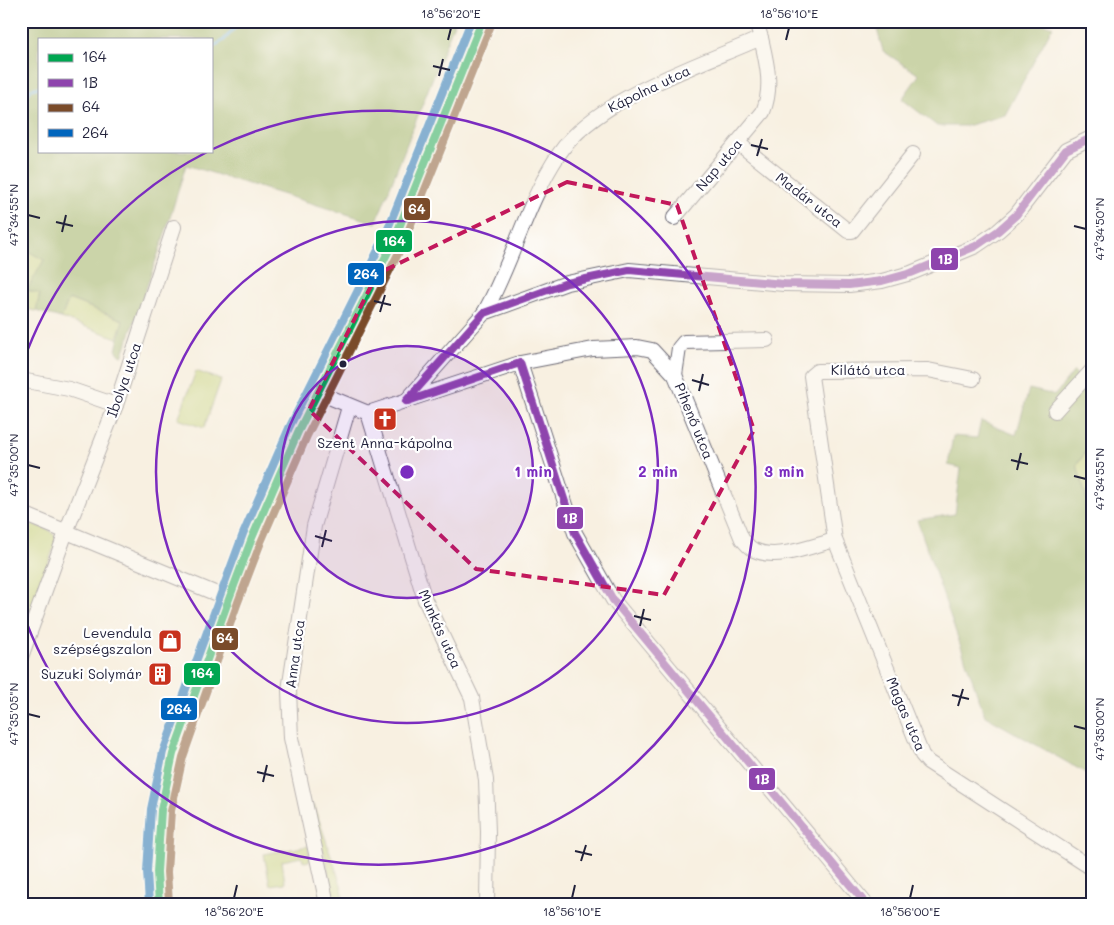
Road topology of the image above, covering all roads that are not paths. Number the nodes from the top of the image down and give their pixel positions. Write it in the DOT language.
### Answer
graph roads {
  1 [pos="482,21"];
  2 [pos="756,21"];
  3 [pos="762,38"];
  4 [pos="1093,137"];
  5 [pos="738,143"];
  6 [pos="913,154"];
  7 [pos="674,218"];
  8 [pos="174,226"];
  9 [pos="484,313"];
  10 [pos="767,340"];
  11 [pos="520,363"];
  12 [pos="1093,369"];
  13 [pos="675,375"];
  14 [pos="973,379"];
  15 [pos="21,380"];
  16 [pos="318,392"];
  17 [pos="406,401"];
  18 [pos="116,405"];
  19 [pos="349,407"];
  20 [pos="1055,411"];
  21 [pos="368,413"];
  22 [pos="21,513"];
  23 [pos="66,532"];
  24 [pos="835,540"];
  25 [pos="229,599"];
  26 [pos="21,656"];
  27 [pos="1093,868"];
  28 [pos="158,904"];
  29 [pos="327,904"];
  30 [pos="487,904"];
  31 [pos="866,904"];
  1 -- 16 [label="main road"];
  2 -- 3 [label="street"];
  3 -- 5 [label="street, Nap utca"];
  3 -- 9 [label="street, Kápolna utca"];
  4 -- 9 [label="street"];
  5 -- 6 [label="street, Madár utca"];
  5 -- 7 [label="street, Nap utca"];
  8 -- 18 [label="street, Ibolya utca"];
  9 -- 17 [label="street"];
  10 -- 13 [label="street"];
  11 -- 13 [label="street, Pihenő utca"];
  11 -- 17 [label="street, Pihenő utca"];
  11 -- 31 [label="street"];
  12 -- 20 [label="street"];
  13 -- 24 [label="street, Pihenő utca"];
  14 -- 24 [label="street, Kilátó utca"];
  15 -- 18 [label="street"];
  16 -- 19 [label="street"];
  16 -- 25 [label="main road"];
  17 -- 21 [label="street, Pihenő utca"];
  18 -- 23 [label="street, Ibolya utca"];
  19 -- 21 [label="street"];
  19 -- 29 [label="street, Anna utca"];
  21 -- 30 [label="street, Munkás utca"];
  22 -- 23 [label="street"];
  23 -- 25 [label="street"];
  23 -- 26 [label="street, Ibolya utca"];
  24 -- 27 [label="street, Magas utca"];
  25 -- 28 [label="main road"];
}
